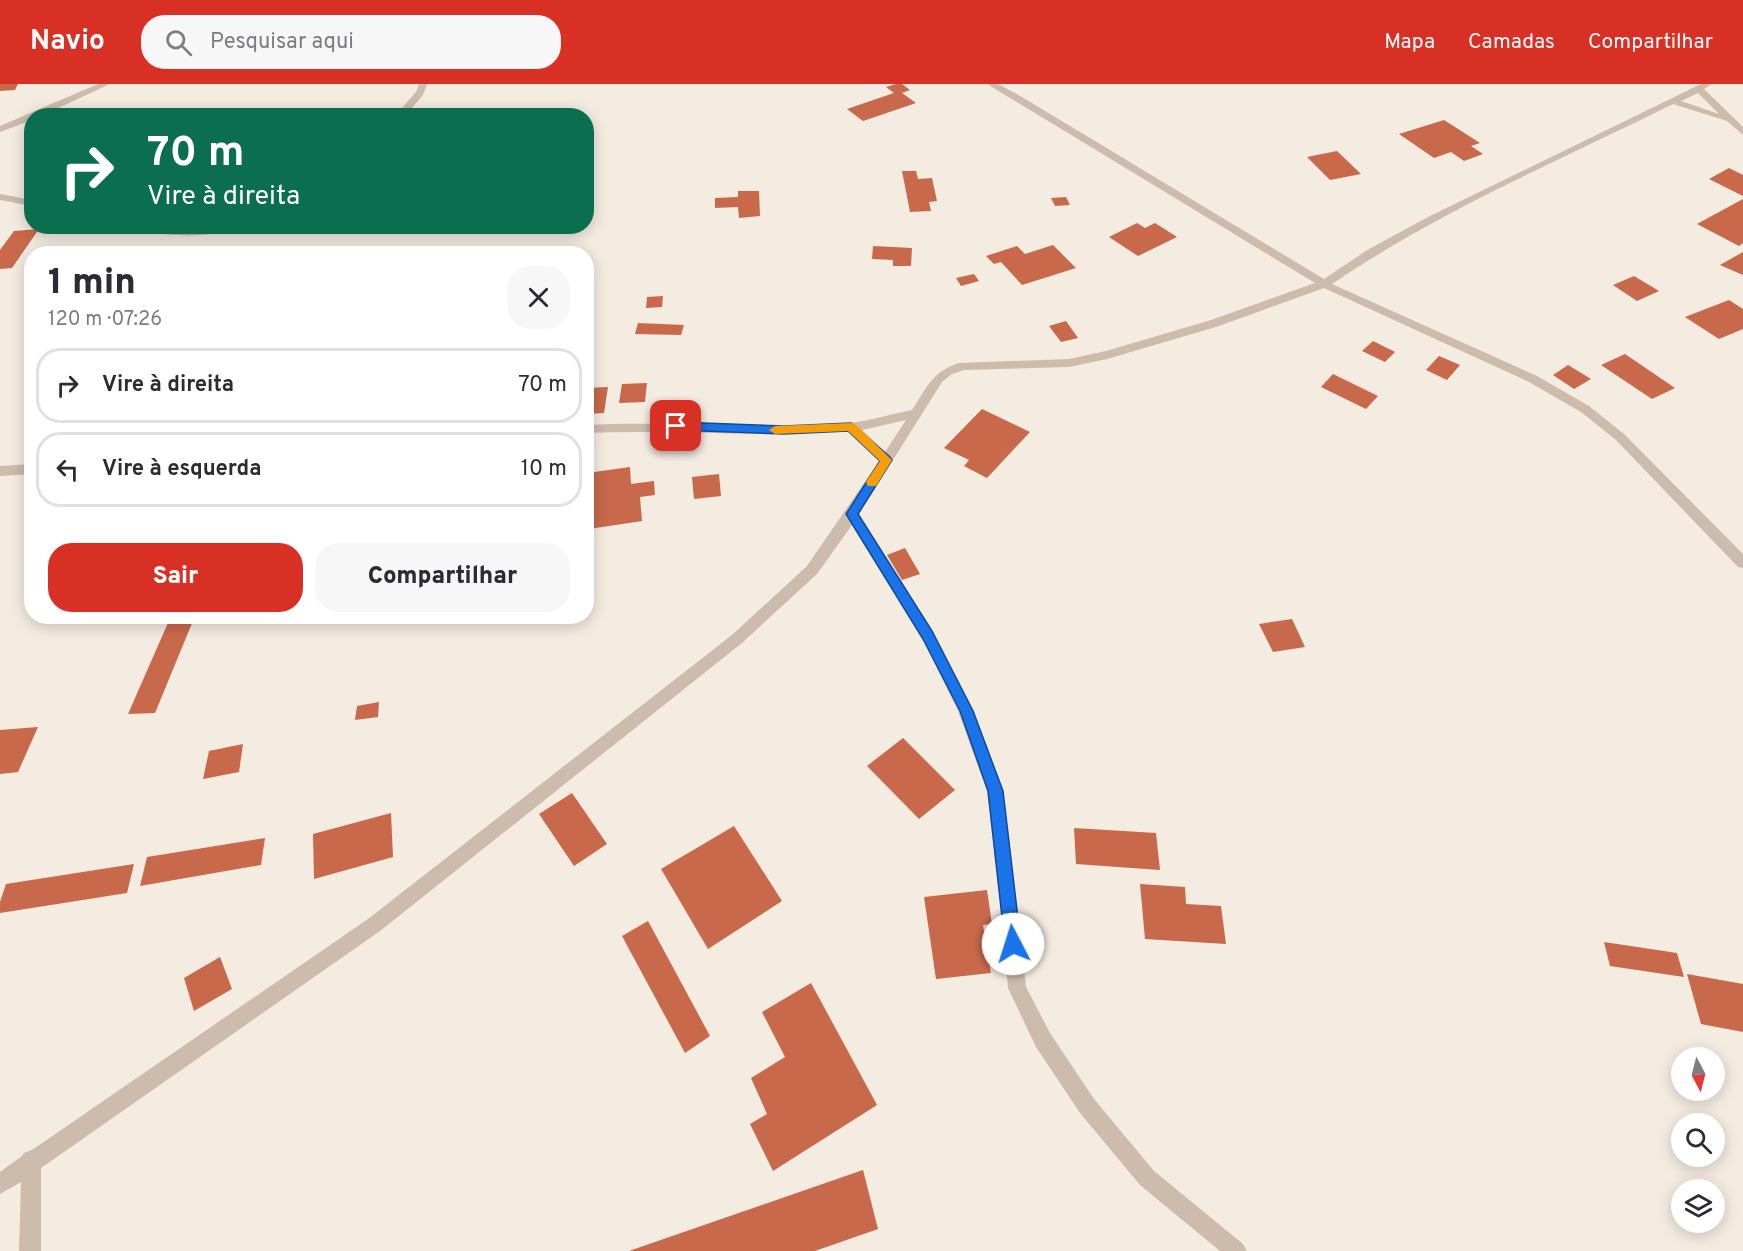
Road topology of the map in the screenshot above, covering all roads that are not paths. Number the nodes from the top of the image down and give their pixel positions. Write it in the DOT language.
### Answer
graph roads {
  1 [pos="106,84"];
  2 [pos="423,84"];
  3 [pos="991,84"];
  4 [pos="1703,86"];
  5 [pos="1675,102"];
  6 [pos="50,108"];
  7 [pos="406,108"];
  8 [pos="24,119"];
  9 [pos="1728,120"];
  10 [pos="0,129"];
  11 [pos="1743,132"];
  12 [pos="0,197"];
  13 [pos="24,202"];
  14 [pos="1323,284"];
  15 [pos="917,413"];
  16 [pos="851,427"];
  17 [pos="594,429"];
  18 [pos="886,460"];
  19 [pos="24,470"];
  20 [pos="0,471"];
  21 [pos="852,514"];
  22 [pos="1743,563"];
  23 [pos="31,1160"];
  24 [pos="0,1184"];
  25 [pos="30,1251"];
  26 [pos="1236,1251"];
  1 -- 6 [label="street"];
  2 -- 7 [label="street"];
  3 -- 14 [label="street"];
  4 -- 5 [label="street"];
  4 -- 9 [label="street"];
  5 -- 9 [label="street"];
  5 -- 14 [label="street"];
  8 -- 10 [label="street"];
  9 -- 11 [label="street"];
  12 -- 13 [label="street"];
  14 -- 15 [label="street"];
  14 -- 22 [label="street"];
  15 -- 16 [label="street"];
  15 -- 18 [label="street"];
  16 -- 17 [label="street"];
  16 -- 18 [label="street"];
  18 -- 21 [label="street"];
  19 -- 20 [label="street"];
  21 -- 23 [label="street"];
  21 -- 26 [label="street"];
  23 -- 24 [label="street"];
  23 -- 25 [label="street"];
}
